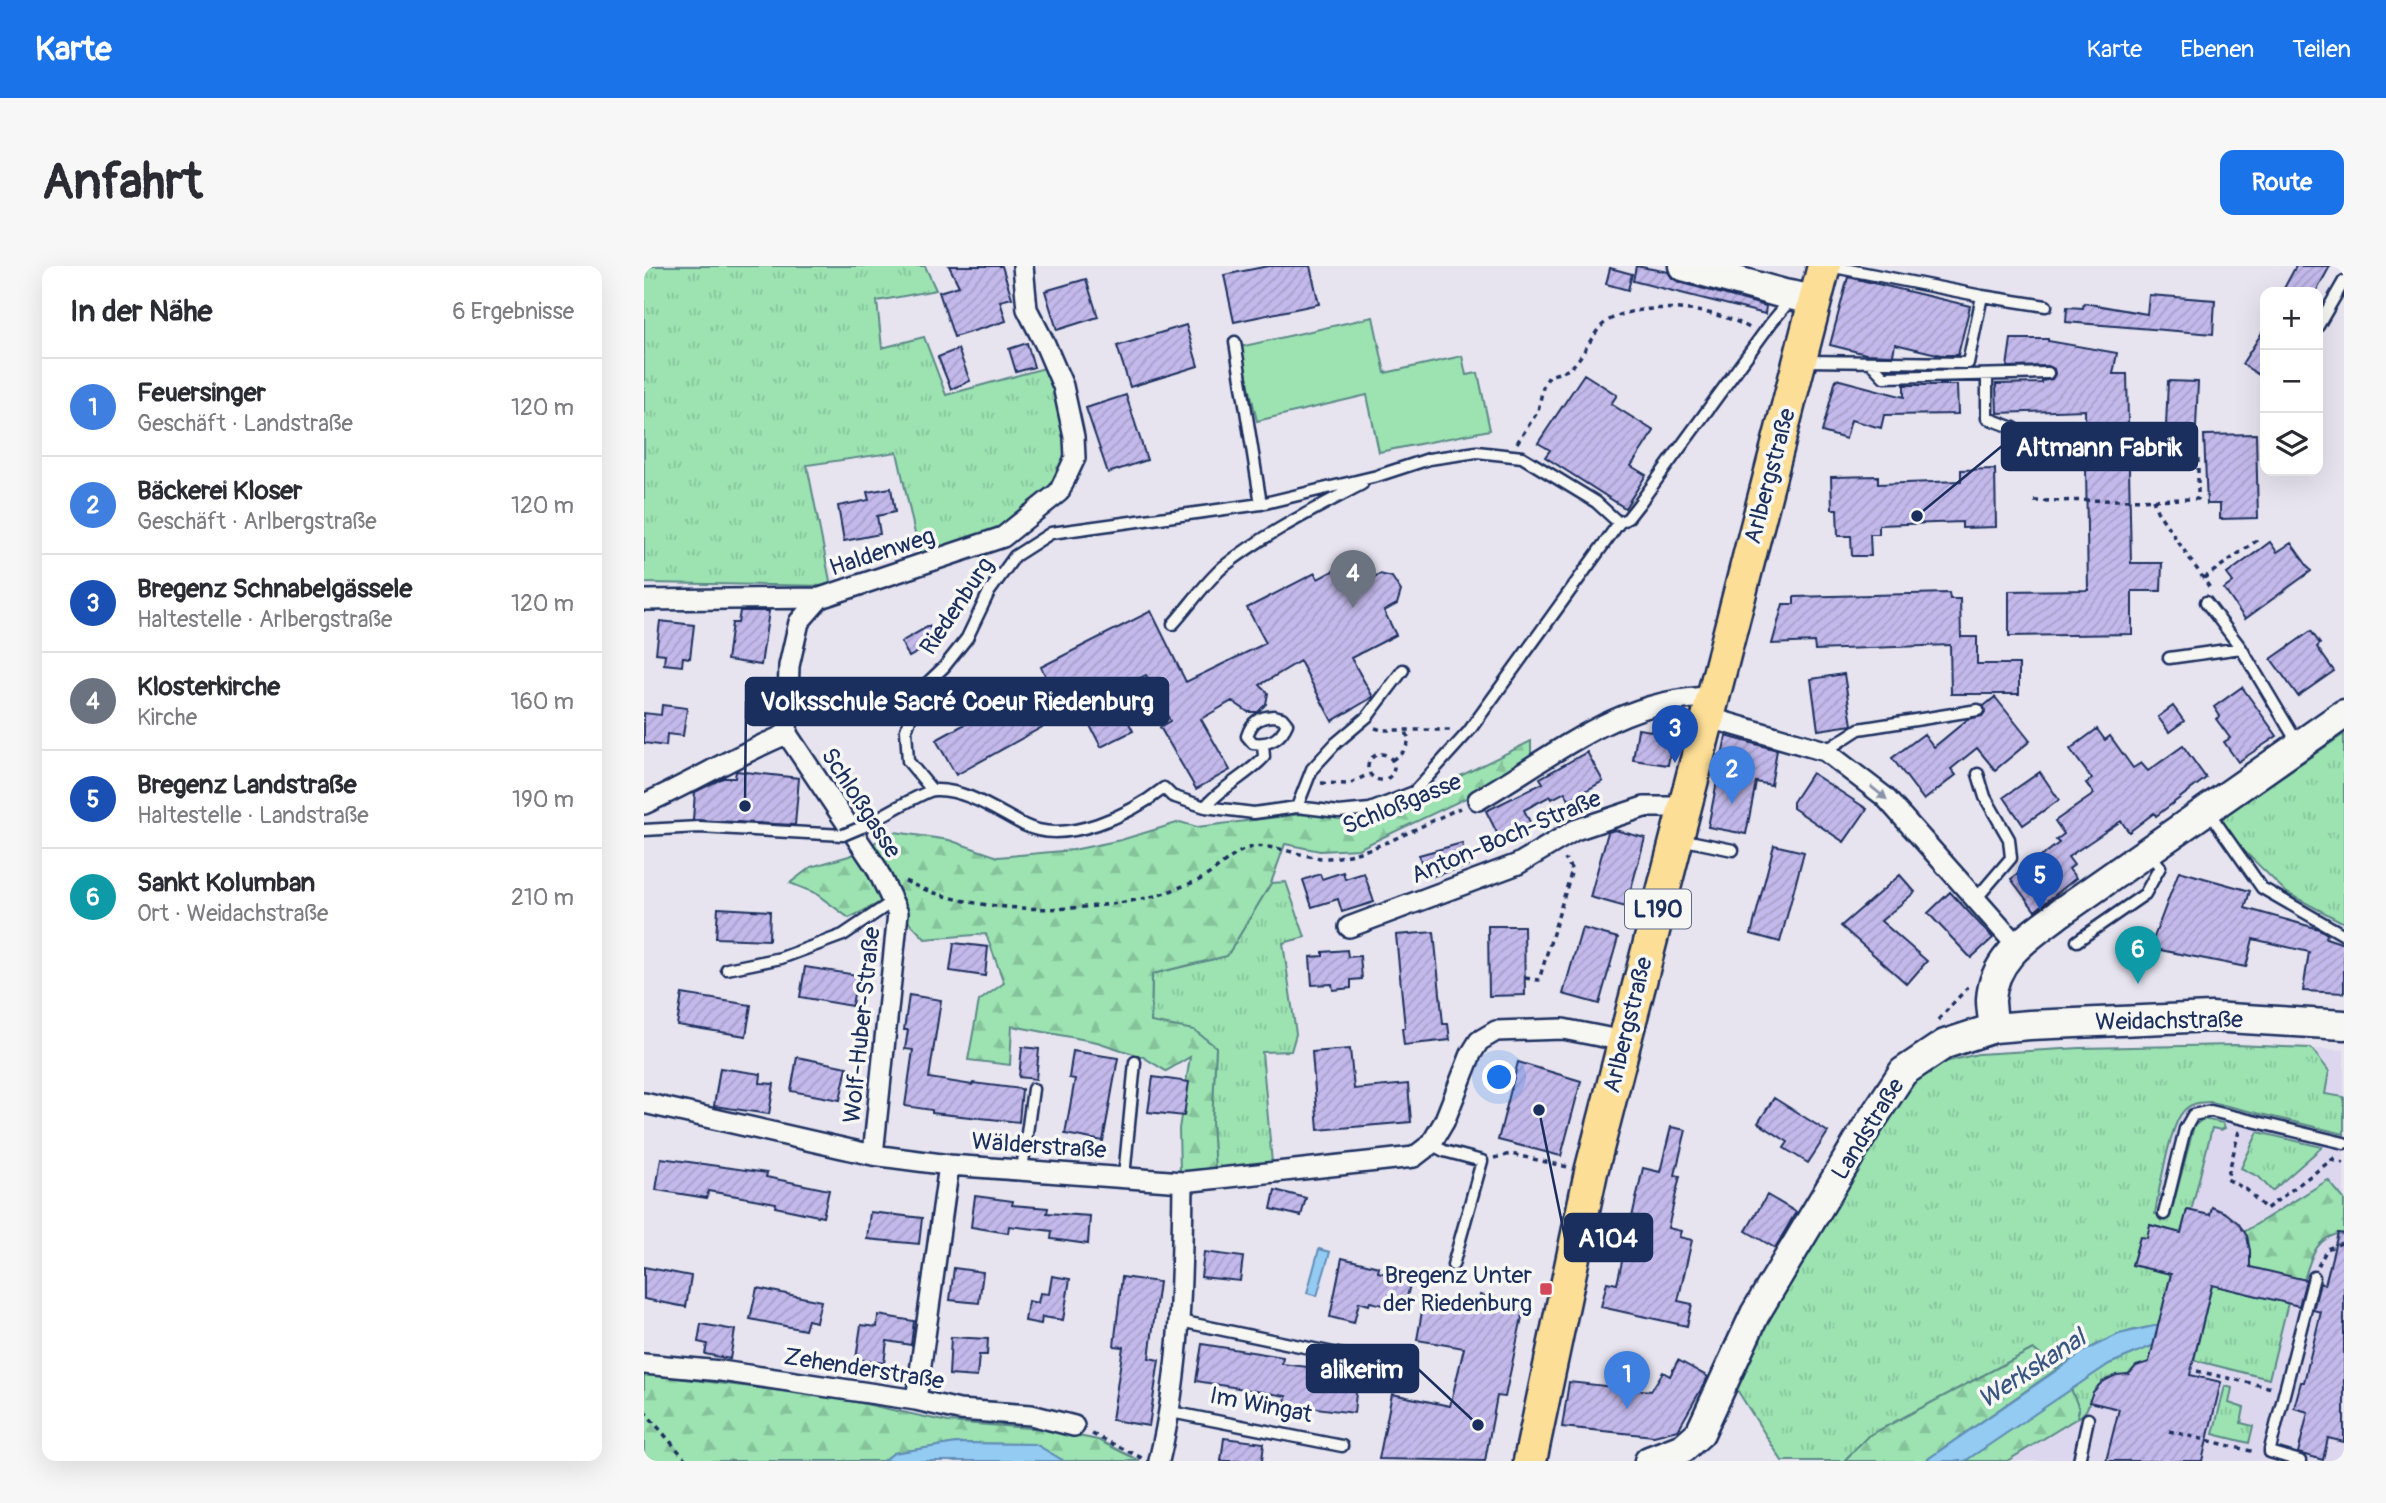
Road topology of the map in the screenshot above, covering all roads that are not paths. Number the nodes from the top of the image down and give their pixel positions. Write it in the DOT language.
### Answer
graph roads {
  1 [pos="1023,266"];
  2 [pos="1683,266"];
  3 [pos="1826,266"];
  4 [pos="2344,281"];
  5 [pos="1982,296"];
  6 [pos="1805,298"];
  7 [pos="2046,306"];
  8 [pos="2323,317"];
  9 [pos="1234,342"];
  10 [pos="1800,360"];
  11 [pos="1870,362"];
  12 [pos="2048,373"];
  13 [pos="1987,375"];
  14 [pos="2014,428"];
  15 [pos="1377,476"];
  16 [pos="1261,504"];
  17 [pos="1619,523"];
  18 [pos="1003,537"];
  19 [pos="1015,556"];
  20 [pos="820,598"];
  21 [pos="644,600"];
  22 [pos="2206,602"];
  23 [pos="1173,624"];
  24 [pos="2241,648"];
  25 [pos="2168,658"];
  26 [pos="1403,670"];
  27 [pos="1710,707"];
  28 [pos="1978,710"];
  29 [pos="2344,714"];
  30 [pos="786,734"];
  31 [pos="1263,744"];
  32 [pos="2299,746"];
  33 [pos="1825,751"];
  34 [pos="1978,774"];
  35 [pos="932,790"];
  36 [pos="1478,800"];
  37 [pos="644,804"];
  38 [pos="1205,807"];
  39 [pos="1297,807"];
  40 [pos="1684,807"];
  41 [pos="2208,811"];
  42 [pos="644,830"];
  43 [pos="1676,838"];
  44 [pos="1733,850"];
  45 [pos="2149,852"];
  46 [pos="1975,900"];
  47 [pos="892,902"];
  48 [pos="1349,927"];
  49 [pos="2344,935"];
  50 [pos="2077,942"];
  51 [pos="2017,946"];
  52 [pos="727,969"];
  53 [pos="2344,1025"];
  54 [pos="1994,1028"];
  55 [pos="1624,1041"];
  56 [pos="1135,1062"];
  57 [pos="1033,1089"];
  58 [pos="644,1103"];
  59 [pos="2344,1143"];
  60 [pos="1431,1144"];
  61 [pos="873,1155"];
  62 [pos="950,1165"];
  63 [pos="1022,1170"];
  64 [pos="1124,1177"];
  65 [pos="1183,1182"];
  66 [pos="2164,1214"];
  67 [pos="1453,1265"];
  68 [pos="2314,1278"];
  69 [pos="1180,1321"];
  70 [pos="1343,1355"];
  71 [pos="644,1364"];
  72 [pos="916,1401"];
  73 [pos="1171,1412"];
  74 [pos="2088,1419"];
  75 [pos="1074,1426"];
  76 [pos="1342,1446"];
  77 [pos="1159,1461"];
  78 [pos="1530,1461"];
  79 [pos="1649,1461"];
  80 [pos="2078,1461"];
  81 [pos="2300,1461"];
  1 -- 18 [label="street, Haldenweg"];
  2 -- 6 [label="street"];
  3 -- 5 [label="lane"];
  3 -- 6 [label="main road, Arlbergstraße / L190"];
  4 -- 8 [label="lane"];
  5 -- 7 [label="lane"];
  5 -- 11 [label="lane"];
  6 -- 10 [label="main road, Arlbergstraße / L190"];
  6 -- 17 [label="lane"];
  9 -- 16 [label="lane"];
  10 -- 11 [label="lane"];
  10 -- 27 [label="main road, Arlbergstraße / L190"];
  11 -- 13 [label="lane"];
  12 -- 13 [label="lane"];
  13 -- 14 [label="lane"];
  15 -- 16 [label="lane, Riedenburg"];
  15 -- 17 [label="lane, Riedenburg"];
  15 -- 23 [label="lane"];
  16 -- 19 [label="lane, Riedenburg"];
  17 -- 39 [label="lane"];
  18 -- 19 [label="lane"];
  18 -- 20 [label="street, Haldenweg"];
  19 -- 35 [label="lane, Riedenburg"];
  20 -- 21 [label="street"];
  20 -- 30 [label="street, Haldenweg"];
  22 -- 24 [label="lane"];
  24 -- 25 [label="lane"];
  24 -- 32 [label="lane"];
  26 -- 39 [label="lane"];
  27 -- 33 [label="street"];
  27 -- 36 [label="street, Schloßgasse"];
  27 -- 40 [label="main road, Arlbergstraße / L190"];
  28 -- 33 [label="lane"];
  29 -- 32 [label="street"];
  30 -- 37 [label="street"];
  30 -- 47 [label="street, Schloßgasse"];
  31 -- 38 [label="lane"];
  32 -- 41 [label="street"];
  33 -- 46 [label="street, one-way"];
  34 -- 46 [label="lane"];
  35 -- 38 [label="lane"];
  35 -- 42 [label="lane, bridge"];
  38 -- 39 [label="lane"];
  40 -- 43 [label="main road, Arlbergstraße / L190"];
  40 -- 48 [label="street, Anton-Boch-Straße"];
  41 -- 45 [label="street"];
  41 -- 49 [label="lane"];
  43 -- 44 [label="lane"];
  43 -- 55 [label="main road, Arlbergstraße / L190"];
  45 -- 50 [label="lane"];
  45 -- 51 [label="street"];
  46 -- 51 [label="street"];
  47 -- 52 [label="lane"];
  47 -- 61 [label="street, Wolf-Huber-Straße"];
  51 -- 54 [label="street"];
  53 -- 54 [label="street, Weidachstraße"];
  54 -- 79 [label="street, Landstraße"];
  55 -- 60 [label="street"];
  55 -- 78 [label="main road, Arlbergstraße / L190"];
  56 -- 64 [label="lane"];
  57 -- 63 [label="lane"];
  58 -- 61 [label="street, Wälderstraße"];
  59 -- 66 [label="lane"];
  60 -- 65 [label="street, Wälderstraße"];
  60 -- 67 [label="lane"];
  61 -- 62 [label="street, Wälderstraße"];
  62 -- 63 [label="street, Wälderstraße"];
  62 -- 72 [label="street"];
  63 -- 64 [label="street, Wälderstraße"];
  64 -- 65 [label="street, Wälderstraße"];
  65 -- 69 [label="street, Im Wingat"];
  68 -- 81 [label="lane"];
  69 -- 70 [label="lane"];
  69 -- 73 [label="street, Im Wingat"];
  71 -- 72 [label="street, Zehenderstraße"];
  72 -- 75 [label="street, Zehenderstraße"];
  73 -- 76 [label="lane, Im Wingat"];
  73 -- 77 [label="street, Im Wingat"];
  74 -- 80 [label="lane"];
}
